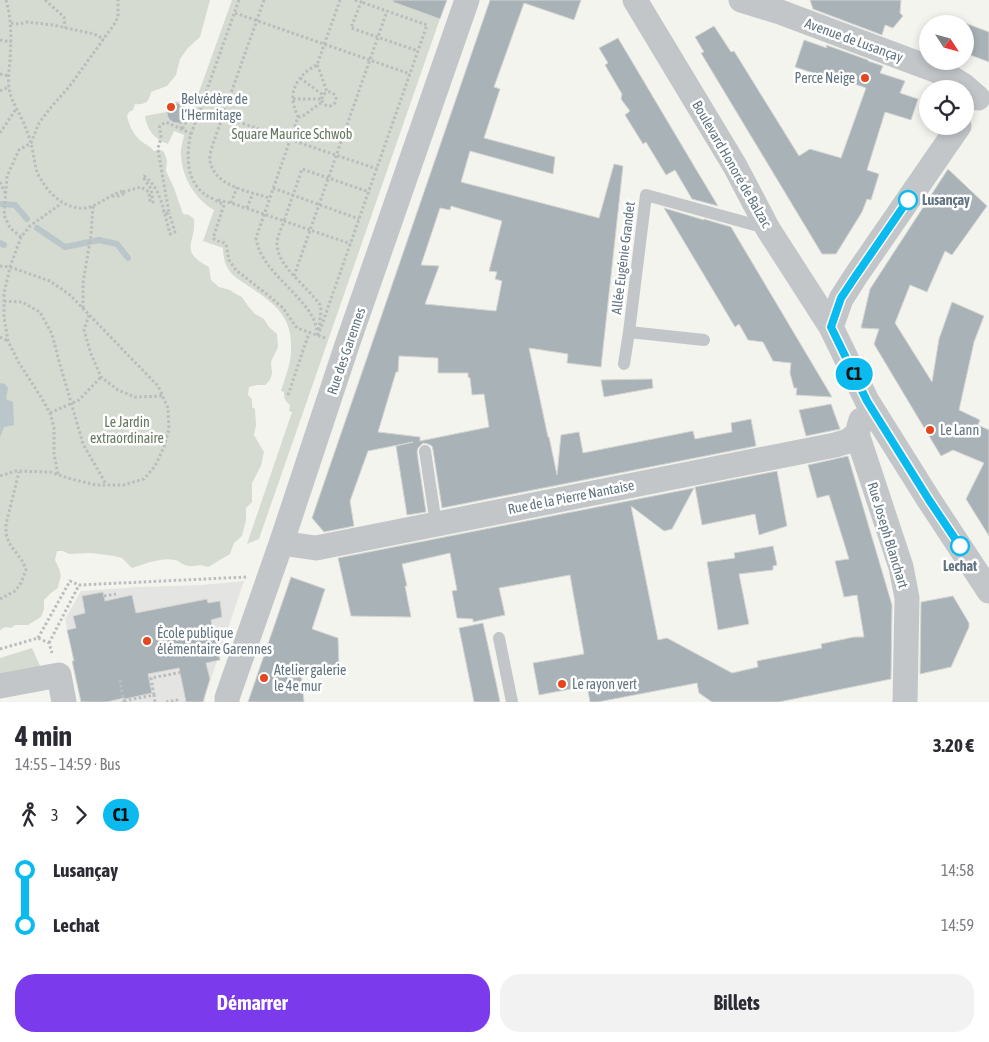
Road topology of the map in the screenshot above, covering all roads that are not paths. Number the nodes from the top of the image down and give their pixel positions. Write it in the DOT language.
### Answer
graph roads {
  1 [pos="467,0"];
  2 [pos="634,0"];
  3 [pos="741,0"];
  4 [pos="782,6"];
  5 [pos="977,99"];
  6 [pos="953,135"];
  7 [pos="768,229"];
  8 [pos="831,327"];
  9 [pos="629,332"];
  10 [pos="704,340"];
  11 [pos="624,364"];
  12 [pos="867,401"];
  13 [pos="857,434"];
  14 [pos="426,451"];
  15 [pos="436,524"];
  16 [pos="282,542"];
  17 [pos="986,579"];
  18 [pos="499,638"];
  19 [pos="0,686"];
  20 [pos="64,702"];
  21 [pos="227,702"];
  22 [pos="512,702"];
  23 [pos="905,702"];
  1 -- 16 [label="street, Rue des Garennes"];
  2 -- 7 [label="street, Boulevard Honoré de Balzac"];
  3 -- 4 [label="street, Avenue de Lusançay"];
  4 -- 5 [label="street, Avenue de Lusançay"];
  6 -- 8 [label="street"];
  7 -- 8 [label="street, Boulevard Honoré de Balzac"];
  7 -- 9 [label="lane, Allée Eugénie Grandet"];
  8 -- 12 [label="street, Boulevard Honoré de Balzac"];
  9 -- 10 [label="lane, Allée Eugénie Grandet"];
  9 -- 11 [label="lane, Allée Eugénie Grandet"];
  12 -- 13 [label="street"];
  12 -- 17 [label="street, Boulevard Honoré de Balzac"];
  13 -- 15 [label="street, Rue de la Pierre Nantaise"];
  13 -- 23 [label="street, Rue Joseph Blanchart"];
  14 -- 15 [label="lane"];
  15 -- 16 [label="street, Rue de la Pierre Nantaise"];
  16 -- 21 [label="street, Rue des Garennes"];
  18 -- 22 [label="lane"];
  19 -- 20 [label="street"];
}
